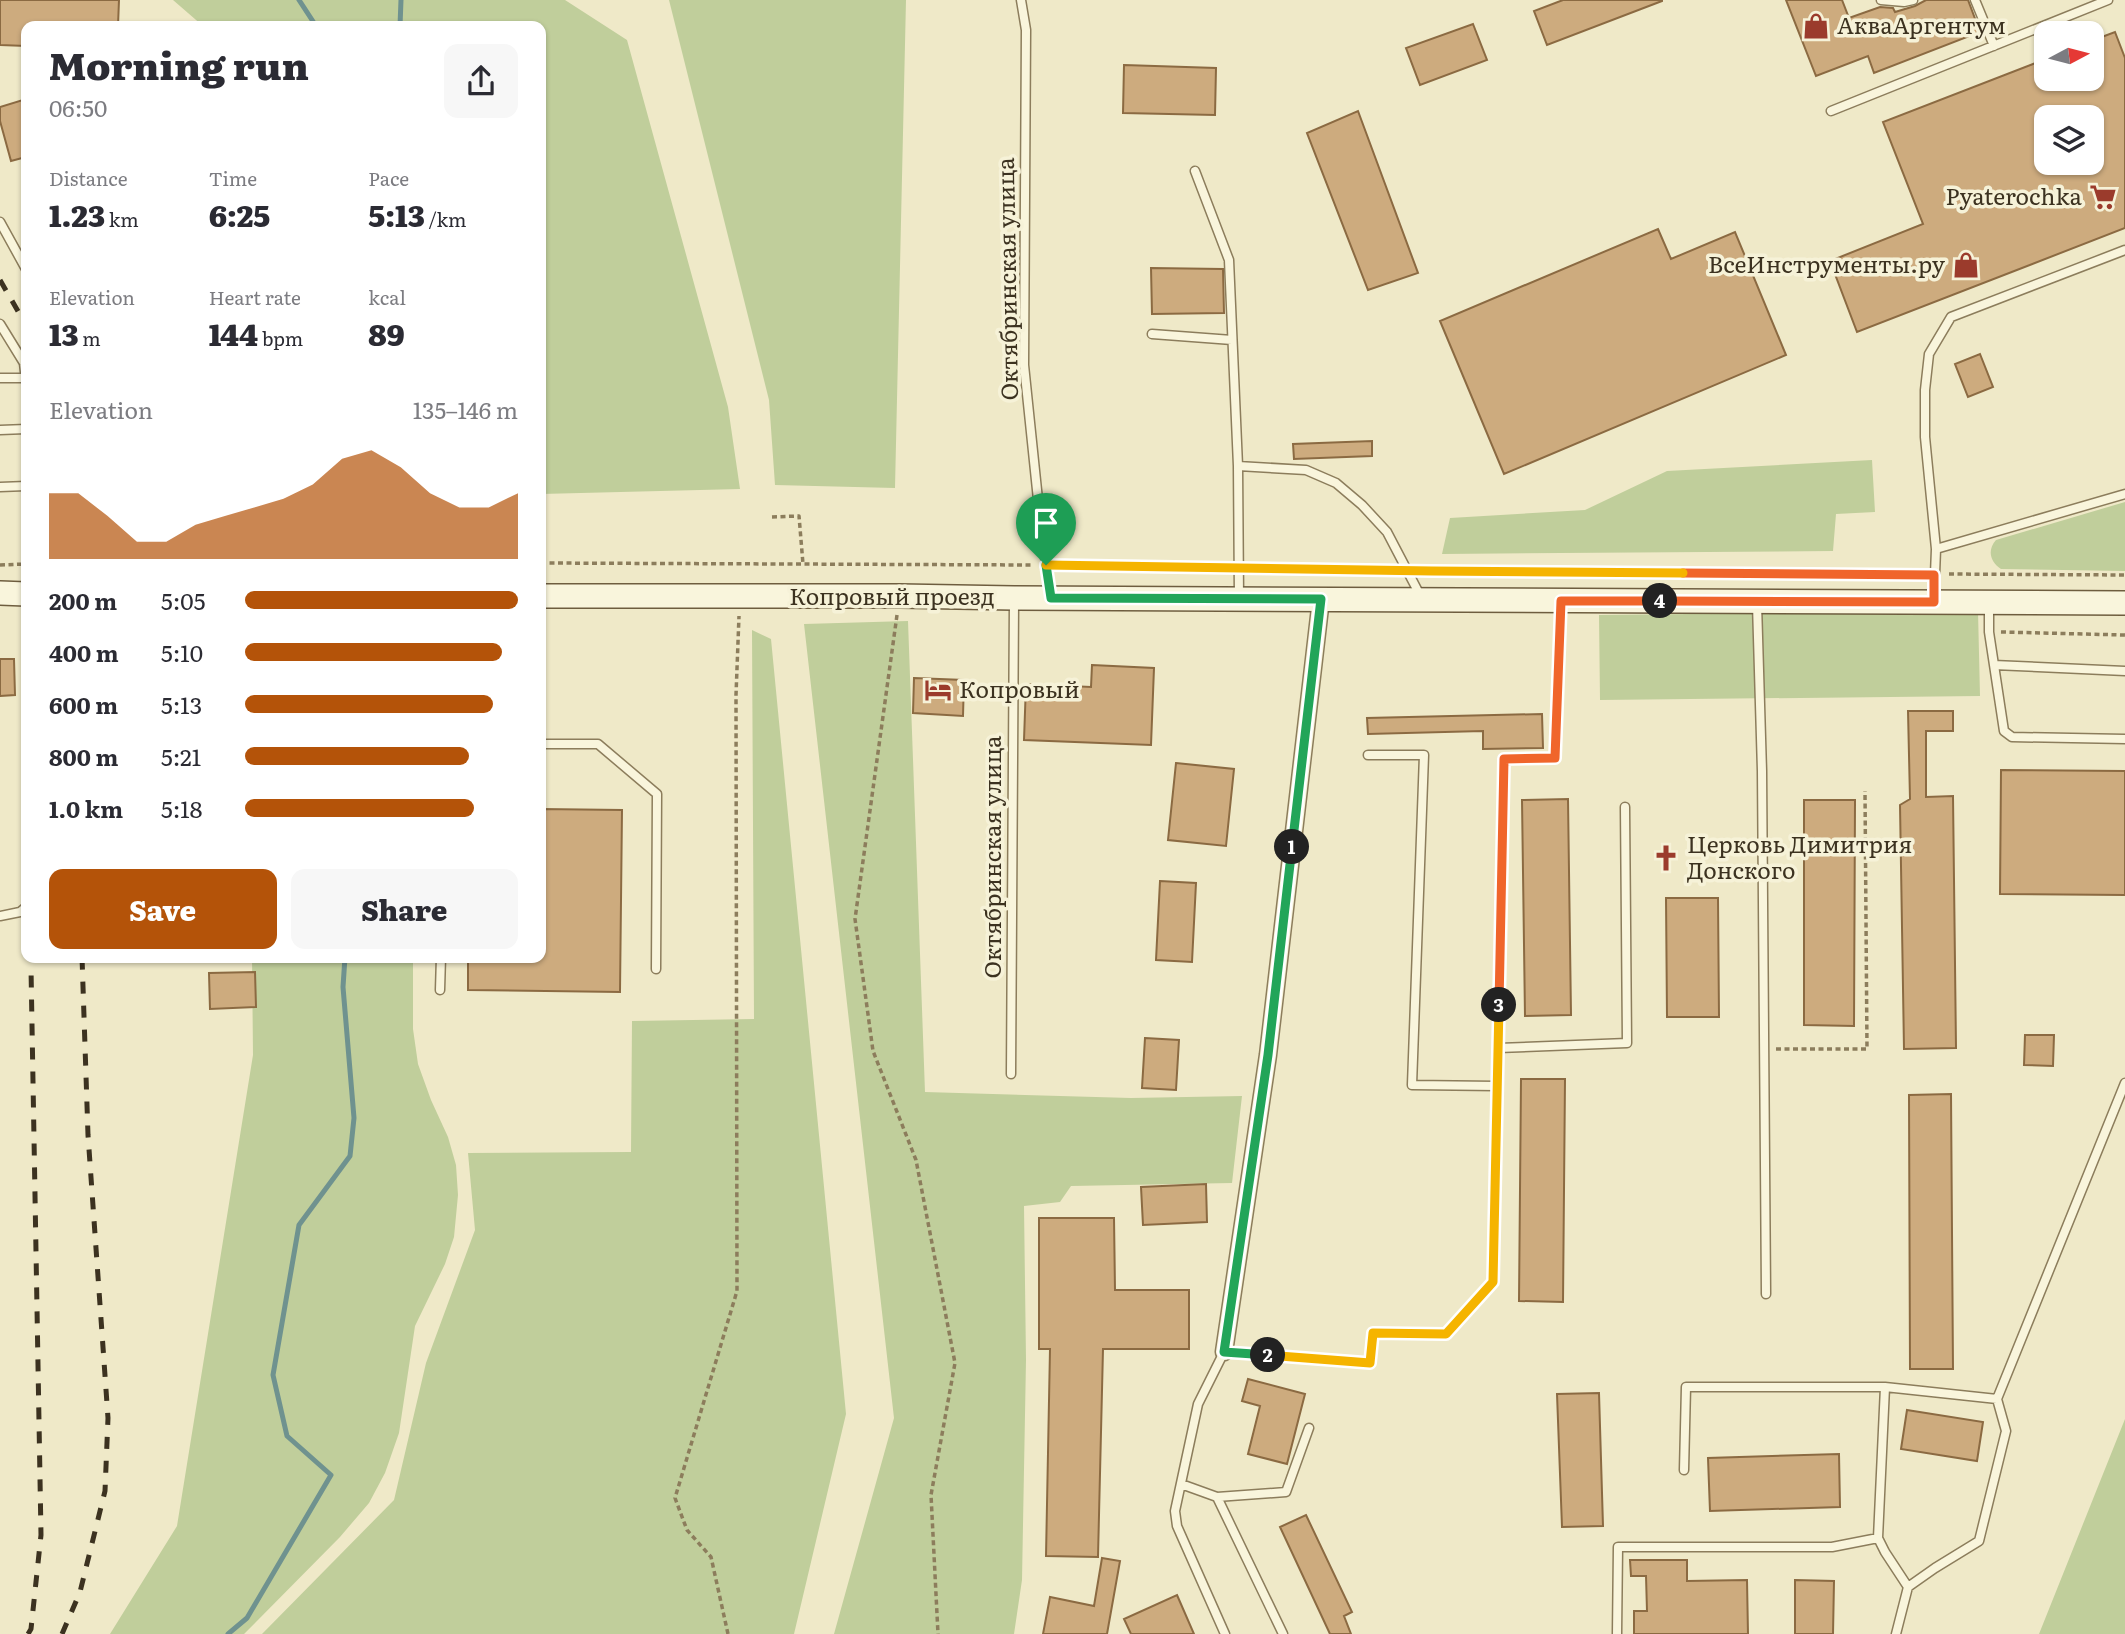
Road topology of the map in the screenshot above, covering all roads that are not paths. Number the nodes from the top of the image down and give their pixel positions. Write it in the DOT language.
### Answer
graph roads {
  1 [pos="1021,0"];
  2 [pos="1881,0"];
  3 [pos="1913,0"];
  4 [pos="1975,0"];
  5 [pos="2108,0"];
  6 [pos="1994,46"];
  7 [pos="1831,111"];
  8 [pos="1195,171"];
  9 [pos="0,222"];
  10 [pos="2125,250"];
  11 [pos="21,260"];
  12 [pos="1,326"];
  13 [pos="1152,334"];
  14 [pos="1232,340"];
  15 [pos="21,358"];
  16 [pos="0,378"];
  17 [pos="21,379"];
  18 [pos="21,429"];
  19 [pos="0,430"];
  20 [pos="1238,466"];
  21 [pos="21,486"];
  22 [pos="0,487"];
  23 [pos="2125,494"];
  24 [pos="1936,549"];
  25 [pos="0,593"];
  26 [pos="21,594"];
  27 [pos="546,596"];
  28 [pos="1014,598"];
  29 [pos="1051,598"];
  30 [pos="1239,599"];
  31 [pos="1321,599"];
  32 [pos="1423,600"];
  33 [pos="1561,601"];
  34 [pos="1757,602"];
  35 [pos="1934,602"];
  36 [pos="1989,603"];
  37 [pos="2125,603"];
  38 [pos="1994,665"];
  39 [pos="2125,671"];
  40 [pos="2125,739"];
  41 [pos="546,744"];
  42 [pos="1368,755"];
  43 [pos="1625,807"];
  44 [pos="21,911"];
  45 [pos="0,916"];
  46 [pos="441,963"];
  47 [pos="656,970"];
  48 [pos="440,990"];
  49 [pos="1498,1048"];
  50 [pos="1011,1074"];
  51 [pos="2125,1083"];
  52 [pos="1497,1086"];
  53 [pos="1766,1294"];
  54 [pos="1224,1352"];
  55 [pos="1885,1387"];
  56 [pos="1997,1399"];
  57 [pos="1309,1428"];
  58 [pos="1684,1470"];
  59 [pos="1181,1484"];
  60 [pos="1217,1497"];
  61 [pos="1878,1538"];
  62 [pos="1908,1587"];
  63 [pos="1225,1634"];
  64 [pos="1283,1634"];
  65 [pos="1617,1634"];
  66 [pos="1895,1634"];
  1 -- 29 [label="lane, Октябринская улица"];
  2 -- 3 [label="lane"];
  4 -- 6 [label="lane"];
  5 -- 6 [label="lane"];
  6 -- 7 [label="lane"];
  8 -- 14 [label="lane"];
  9 -- 11 [label="lane"];
  10 -- 24 [label="lane"];
  12 -- 15 [label="lane"];
  13 -- 14 [label="lane"];
  14 -- 20 [label="lane"];
  16 -- 17 [label="lane"];
  18 -- 19 [label="lane"];
  20 -- 30 [label="lane"];
  20 -- 32 [label="lane"];
  21 -- 22 [label="lane"];
  23 -- 24 [label="lane"];
  24 -- 35 [label="lane"];
  25 -- 26 [label="main road"];
  27 -- 28 [label="main road, Копровый проезд"];
  28 -- 29 [label="main road, Копровый проезд"];
  28 -- 50 [label="lane, Октябринская улица"];
  29 -- 30 [label="main road, Копровый проезд"];
  30 -- 31 [label="main road, Копровый проезд"];
  31 -- 32 [label="main road, Копровый проезд"];
  31 -- 54 [label="street"];
  32 -- 33 [label="main road, Копровый проезд"];
  33 -- 34 [label="main road, Копровый проезд"];
  33 -- 49 [label="lane"];
  34 -- 35 [label="main road, Копровый проезд"];
  34 -- 53 [label="lane"];
  35 -- 36 [label="main road, Копровый проезд"];
  36 -- 37 [label="main road, Копровый проезд"];
  36 -- 38 [label="lane"];
  38 -- 39 [label="lane"];
  38 -- 40 [label="lane"];
  41 -- 47 [label="lane"];
  42 -- 52 [label="lane"];
  43 -- 49 [label="lane"];
  44 -- 45 [label="lane"];
  46 -- 48 [label="lane"];
  49 -- 52 [label="lane"];
  51 -- 56 [label="lane"];
  52 -- 54 [label="lane"];
  54 -- 59 [label="lane"];
  55 -- 56 [label="lane"];
  55 -- 58 [label="lane"];
  55 -- 61 [label="lane"];
  56 -- 62 [label="lane"];
  57 -- 60 [label="lane"];
  59 -- 60 [label="lane"];
  59 -- 63 [label="lane"];
  60 -- 64 [label="lane"];
  61 -- 62 [label="lane"];
  61 -- 65 [label="lane"];
  62 -- 66 [label="lane"];
}
